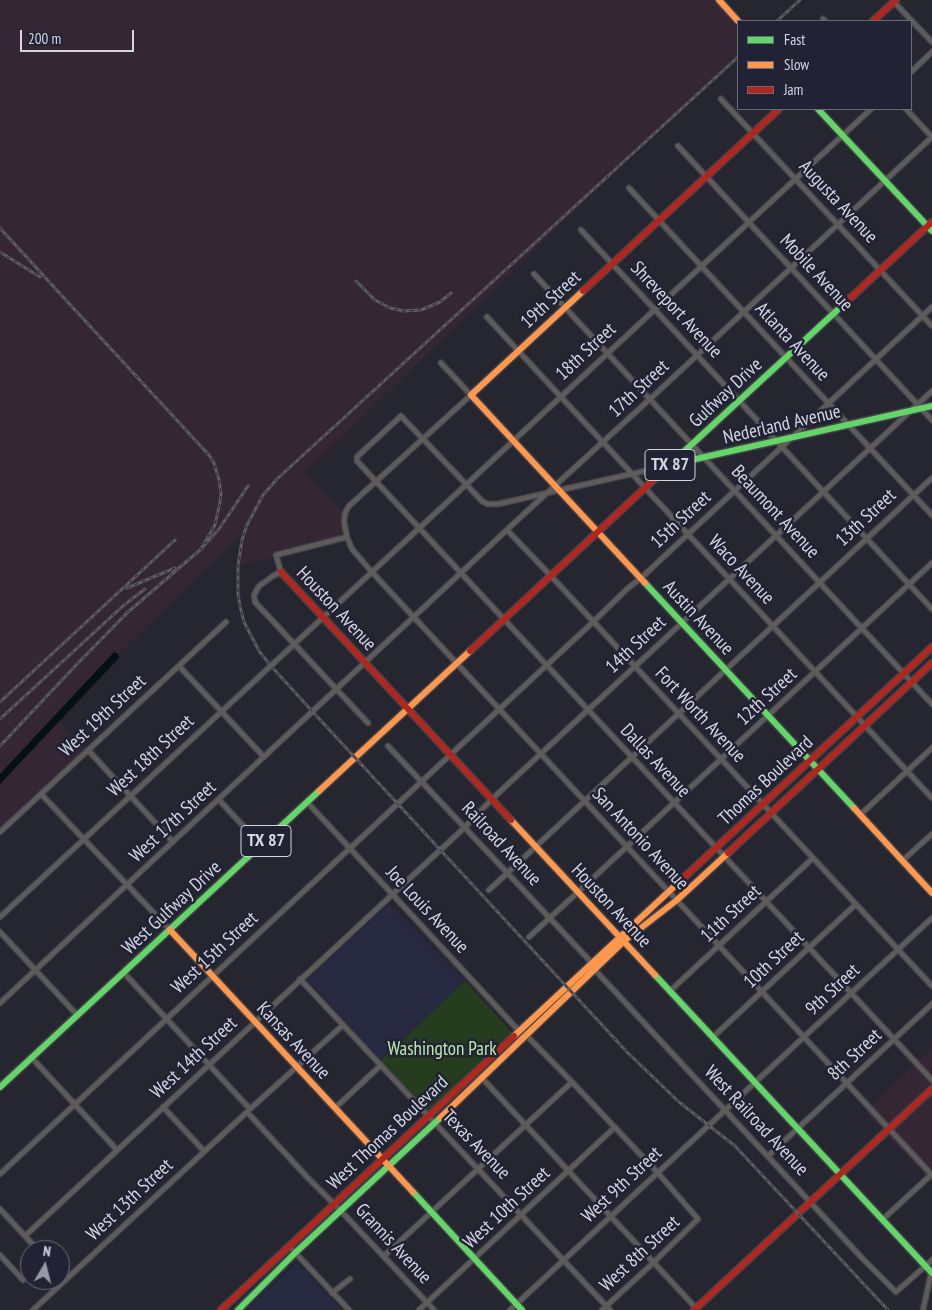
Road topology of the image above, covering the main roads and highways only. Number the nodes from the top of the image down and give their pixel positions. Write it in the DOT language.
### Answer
graph roads {
  1 [pos="719,0"];
  2 [pos="895,1"];
  3 [pos="737,20"];
  4 [pos="874,20"];
  5 [pos="778,110"];
  6 [pos="819,110"];
  7 [pos="930,227"];
  8 [pos="470,395"];
  9 [pos="932,406"];
  10 [pos="669,466"];
  11 [pos="598,532"];
  12 [pos="281,572"];
  13 [pos="932,647"];
  14 [pos="932,663"];
  15 [pos="408,709"];
  16 [pos="810,761"];
  17 [pos="818,770"];
  18 [pos="932,893"];
  19 [pos="170,930"];
  20 [pos="622,939"];
  21 [pos="593,967"];
  22 [pos="0,1087"];
  23 [pos="932,1089"];
  24 [pos="382,1159"];
  25 [pos="388,1166"];
  26 [pos="840,1175"];
  27 [pos="932,1273"];
  28 [pos="697,1309"];
  29 [pos="221,1310"];
  30 [pos="238,1310"];
  31 [pos="522,1310"];
  1 -- 3 [label="main road"];
  2 -- 4 [label="main road"];
  5 -- 8 [label="main road, 19th Street"];
  6 -- 7 [label="main road"];
  7 -- 10 [label="main road, Gulfway Drive / TX 87"];
  8 -- 11 [label="main road, Austin Avenue"];
  9 -- 10 [label="main road, Nederland Avenue"];
  10 -- 11 [label="main road, Gulfway Drive / TX 87"];
  11 -- 15 [label="main road, Gulfway Drive / TX 87"];
  11 -- 16 [label="main road, Austin Avenue"];
  12 -- 15 [label="main road, Houston Avenue"];
  13 -- 16 [label="main road, Thomas Boulevard"];
  14 -- 17 [label="main road, Thomas Boulevard"];
  15 -- 19 [label="main road, West Gulfway Drive / TX 87"];
  15 -- 20 [label="main road, Houston Avenue"];
  16 -- 17 [label="main road, Austin Avenue"];
  16 -- 20 [label="main road, Thomas Boulevard"];
  17 -- 18 [label="main road, Austin Avenue"];
  17 -- 20 [label="main road, Thomas Boulevard"];
  19 -- 22 [label="main road, West Gulfway Drive / TX 87"];
  19 -- 24 [label="main road, Kansas Avenue"];
  20 -- 21 [label="main road, West Thomas Boulevard"];
  20 -- 26 [label="main road, Houston Avenue"];
  21 -- 24 [label="main road, West Thomas Boulevard"];
  21 -- 25 [label="main road, West Thomas Boulevard"];
  23 -- 26 [label="main road"];
  24 -- 25 [label="main road, Kansas Avenue"];
  24 -- 29 [label="main road, West Thomas Boulevard"];
  25 -- 30 [label="main road, West Thomas Boulevard"];
  25 -- 31 [label="main road, Kansas Avenue"];
  26 -- 27 [label="main road, Houston Avenue"];
  26 -- 28 [label="main road"];
}
